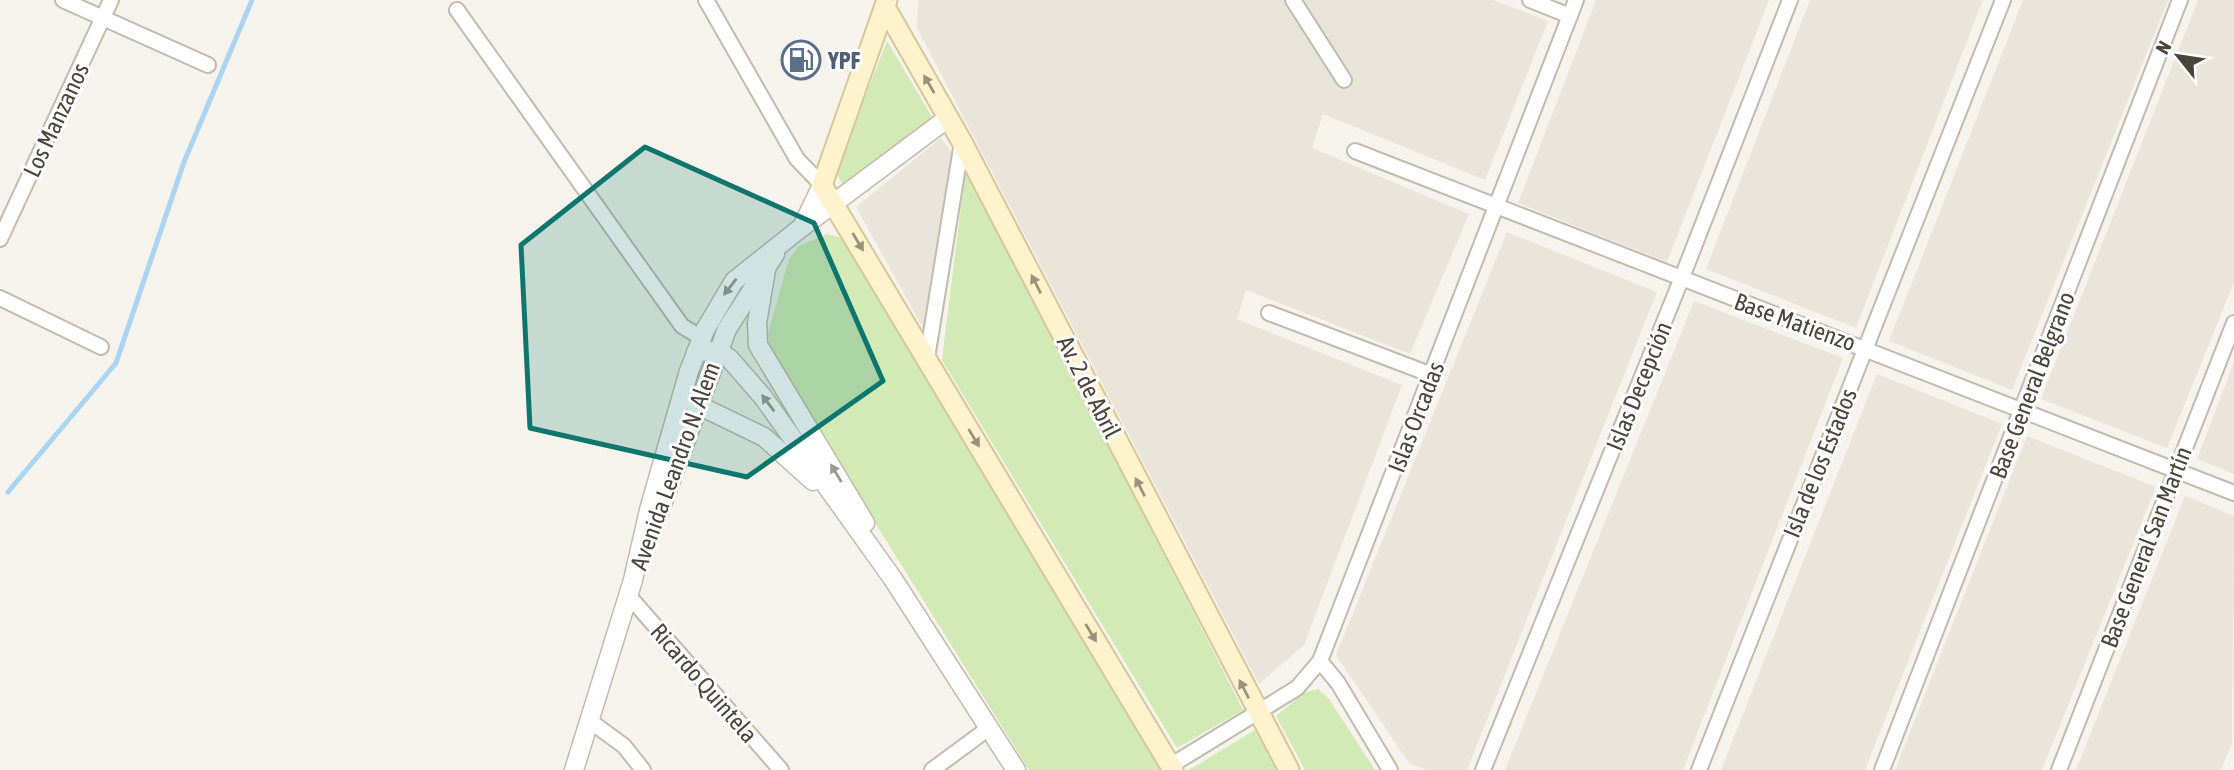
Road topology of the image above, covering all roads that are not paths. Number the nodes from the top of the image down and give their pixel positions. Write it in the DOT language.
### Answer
graph roads {
  1 [pos="63,0"];
  2 [pos="111,0"];
  3 [pos="706,0"];
  4 [pos="1293,0"];
  5 [pos="1530,0"];
  6 [pos="1576,0"];
  7 [pos="1790,0"];
  8 [pos="2003,0"];
  9 [pos="2180,0"];
  10 [pos="886,3"];
  11 [pos="457,10"];
  12 [pos="1570,16"];
  13 [pos="103,18"];
  14 [pos="208,65"];
  15 [pos="1344,80"];
  16 [pos="948,118"];
  17 [pos="962,142"];
  18 [pos="1355,151"];
  19 [pos="822,185"];
  20 [pos="836,204"];
  21 [pos="1496,208"];
  22 [pos="802,227"];
  23 [pos="0,239"];
  24 [pos="782,243"];
  25 [pos="768,263"];
  26 [pos="1681,280"];
  27 [pos="0,298"];
  28 [pos="1269,313"];
  29 [pos="2234,323"];
  30 [pos="101,347"];
  31 [pos="1866,348"];
  32 [pos="718,351"];
  33 [pos="697,352"];
  34 [pos="927,358"];
  35 [pos="1432,376"];
  36 [pos="698,405"];
  37 [pos="2023,410"];
  38 [pos="2176,470"];
  39 [pos="2234,493"];
  40 [pos="876,556"];
  41 [pos="892,579"];
  42 [pos="631,587"];
  43 [pos="1320,662"];
  44 [pos="1257,714"];
  45 [pos="590,721"];
  46 [pos="989,727"];
  47 [pos="1171,768"];
  48 [pos="574,770"];
  49 [pos="643,770"];
  50 [pos="781,770"];
  51 [pos="932,770"];
  52 [pos="1016,770"];
  53 [pos="1289,770"];
  54 [pos="1390,770"];
  55 [pos="1483,770"];
  56 [pos="1699,770"];
  57 [pos="1882,770"];
  58 [pos="2059,770"];
  1 -- 13 [label="street"];
  2 -- 13 [label="street, Los Manzanos"];
  3 -- 19 [label="street"];
  4 -- 15 [label="street"];
  5 -- 12 [label="street"];
  6 -- 12 [label="street, Islas Orcadas"];
  7 -- 26 [label="street, Islas Decepción"];
  8 -- 31 [label="street, Isla de los Estados"];
  9 -- 37 [label="street, Base General Belgrano"];
  16 -- 10 [label="main road, Av. 2 de Abril, one-way"];
  10 -- 19 [label="main road"];
  11 -- 33 [label="street"];
  12 -- 21 [label="street, Islas Orcadas"];
  13 -- 14 [label="street"];
  13 -- 23 [label="street, Los Manzanos"];
  16 -- 17 [label="main road, Av. 2 de Abril"];
  16 -- 20 [label="street"];
  17 -- 34 [label="street"];
  44 -- 17 [label="main road, Av. 2 de Abril, one-way"];
  18 -- 21 [label="street, Base Matienzo"];
  19 -- 20 [label="main road"];
  19 -- 22 [label="street, Avenida Leandro N. Alem"];
  20 -- 22 [label="street"];
  20 -- 34 [label="main road, one-way"];
  21 -- 26 [label="street, Base Matienzo"];
  21 -- 35 [label="street, Islas Orcadas"];
  22 -- 24 [label="street, Avenida Leandro N. Alem"];
  24 -- 25 [label="street, Avenida Leandro N. Alem"];
  24 -- 33 [label="street, Avenida Leandro N. Alem, one-way"];
  25 -- 32 [label="street, Avenida Leandro N. Alem"];
  40 -- 25 [label="street, one-way"];
  26 -- 31 [label="street, Base Matienzo"];
  26 -- 55 [label="street, Islas Decepción"];
  27 -- 30 [label="street"];
  28 -- 35 [label="street"];
  29 -- 38 [label="street, Base General San Martín"];
  31 -- 37 [label="street, Base Matienzo"];
  31 -- 56 [label="street, Isla de los Estados"];
  32 -- 33 [label="street"];
  32 -- 36 [label="street, Avenida Leandro N. Alem"];
  40 -- 32 [label="street, one-way"];
  33 -- 36 [label="street"];
  33 -- 42 [label="street, Avenida Leandro N. Alem"];
  34 -- 47 [label="main road, one-way"];
  35 -- 43 [label="street, Islas Orcadas"];
  36 -- 41 [label="street"];
  36 -- 42 [label="street, Avenida Leandro N. Alem"];
  37 -- 38 [label="street, Base Matienzo"];
  37 -- 57 [label="street, Base General Belgrano"];
  38 -- 39 [label="street, Base Matienzo"];
  38 -- 58 [label="street, Base General San Martín"];
  40 -- 41 [label="street"];
  41 -- 46 [label="street"];
  42 -- 45 [label="street"];
  42 -- 50 [label="street, Ricardo Quintela"];
  43 -- 44 [label="street, Islas Orcadas"];
  43 -- 54 [label="street"];
  44 -- 47 [label="street, Islas Orcadas"];
  44 -- 53 [label="main road, Av. 2 de Abril"];
  45 -- 48 [label="street"];
  45 -- 49 [label="street"];
  46 -- 51 [label="street"];
  46 -- 52 [label="street"];
}
